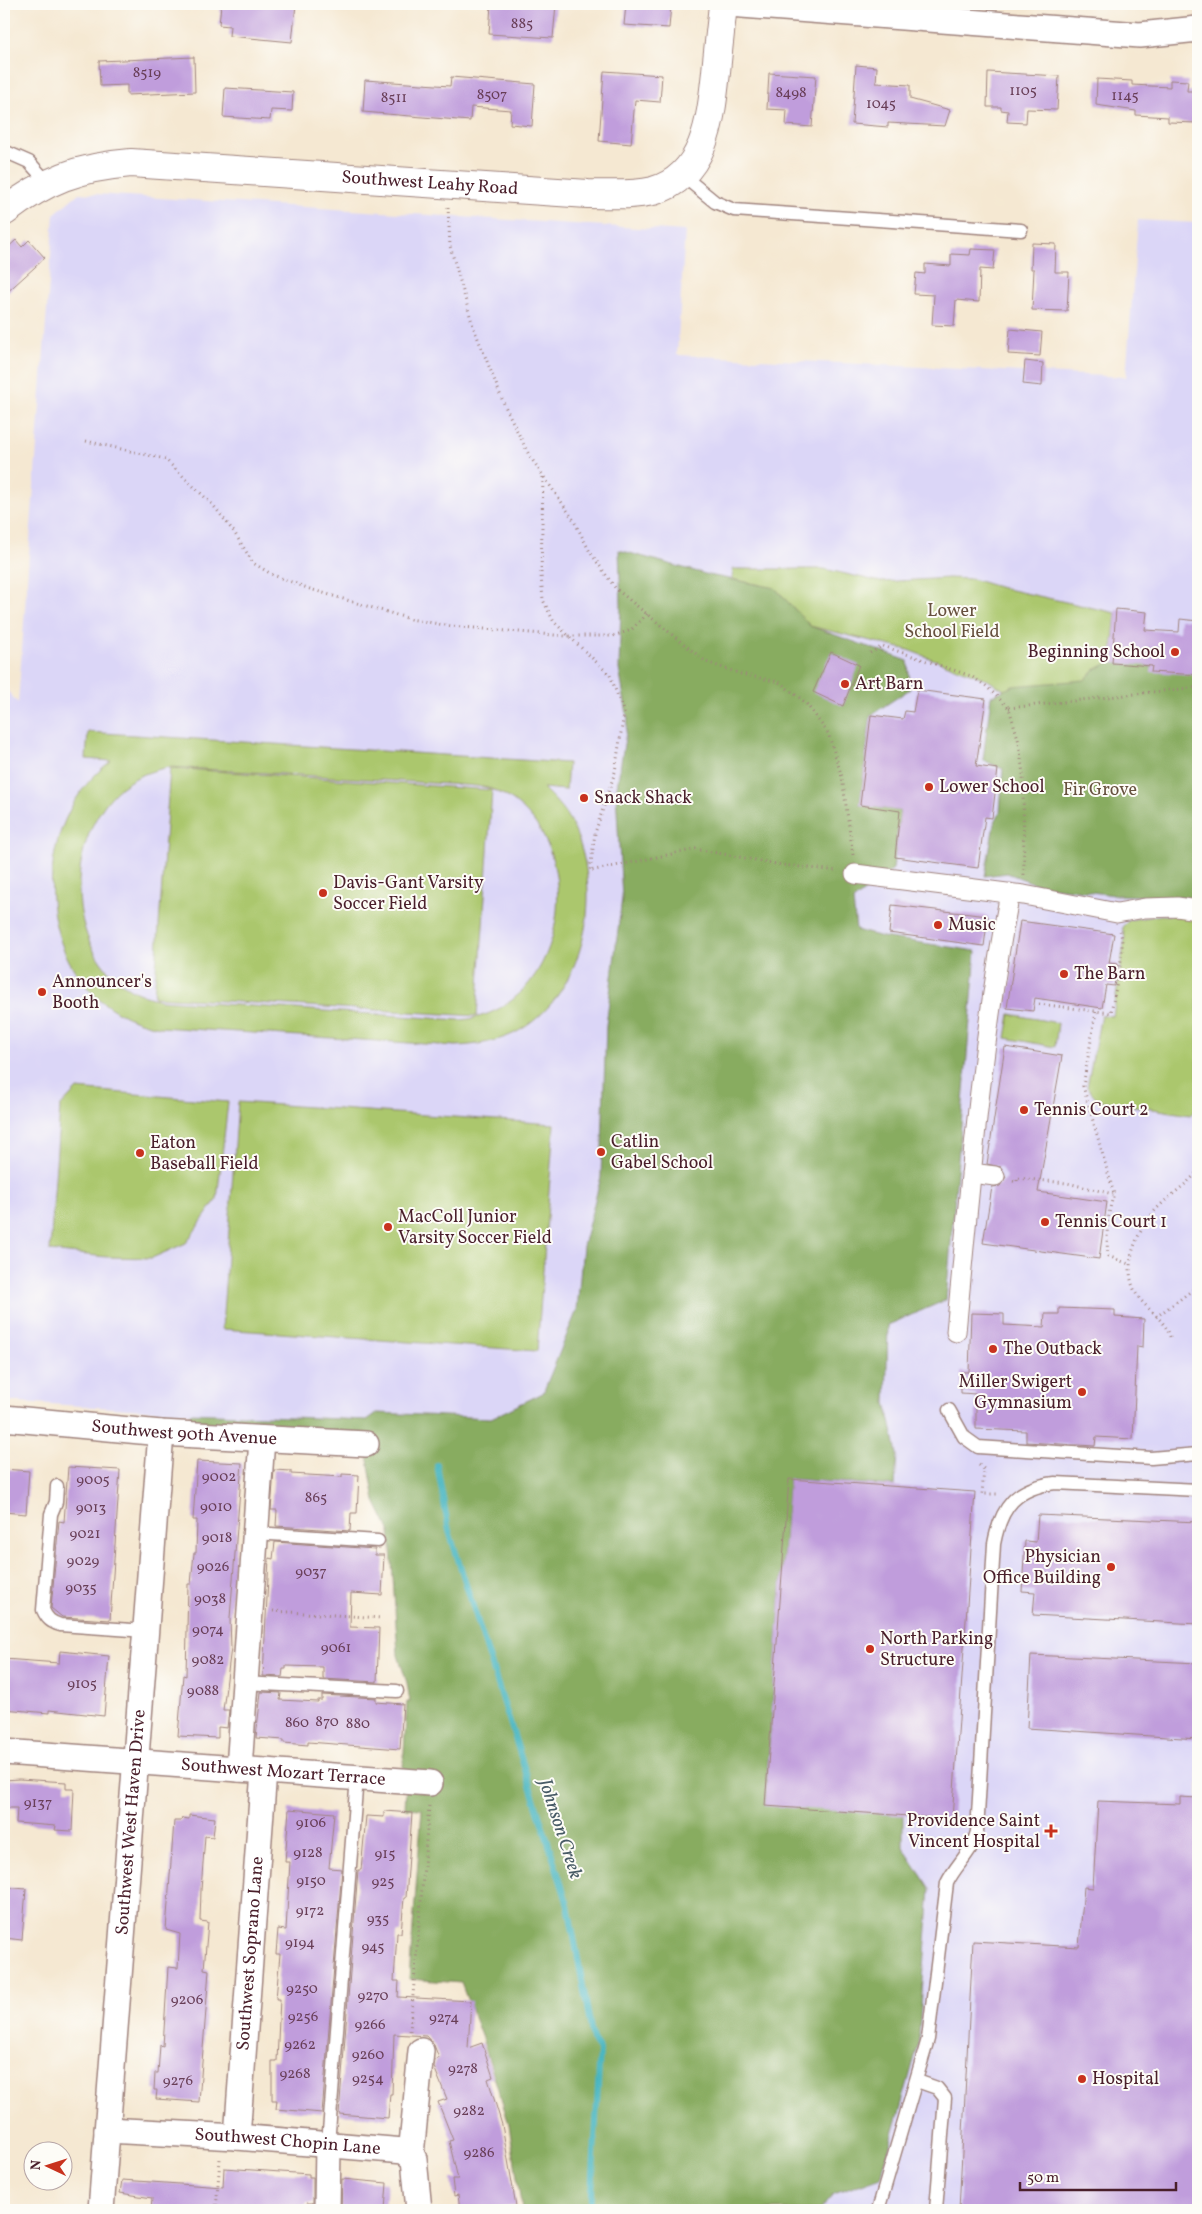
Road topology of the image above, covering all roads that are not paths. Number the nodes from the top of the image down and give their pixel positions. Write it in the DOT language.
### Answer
graph roads {
  1 [pos="723,4"];
  2 [pos="729,4"];
  3 [pos="1198,29"];
  4 [pos="4,151"];
  5 [pos="682,175"];
  6 [pos="48,183"];
  7 [pos="4,212"];
  8 [pos="1021,230"];
  9 [pos="855,874"];
  10 [pos="1017,894"];
  11 [pos="1198,910"];
  12 [pos="971,1173"];
  13 [pos="1004,1179"];
  14 [pos="956,1332"];
  15 [pos="949,1410"];
  16 [pos="4,1418"];
  17 [pos="161,1433"];
  18 [pos="262,1439"];
  19 [pos="366,1444"];
  20 [pos="1198,1454"];
  21 [pos="57,1486"];
  22 [pos="1198,1490"];
  23 [pos="255,1533"];
  24 [pos="378,1541"];
  25 [pos="146,1631"];
  26 [pos="245,1683"];
  27 [pos="397,1692"];
  28 [pos="4,1752"];
  29 [pos="136,1762"];
  30 [pos="239,1769"];
  31 [pos="264,1771"];
  32 [pos="357,1777"];
  33 [pos="430,1783"];
  34 [pos="421,2051"];
  35 [pos="917,2081"];
  36 [pos="107,2130"];
  37 [pos="229,2137"];
  38 [pos="328,2144"];
  39 [pos="411,2155"];
  40 [pos="101,2210"];
  41 [pos="327,2210"];
  42 [pos="420,2210"];
  43 [pos="878,2210"];
  44 [pos="936,2210"];
  1 -- 5 [label="street, Southwest Leahy Road"];
  2 -- 3 [label="street"];
  4 -- 6 [label="lane"];
  5 -- 6 [label="street, Southwest Leahy Road"];
  5 -- 8 [label="lane"];
  6 -- 7 [label="street, Southwest Leahy Road"];
  9 -- 10 [label="street"];
  10 -- 11 [label="street"];
  10 -- 12 [label="street"];
  12 -- 13 [label="street"];
  12 -- 14 [label="street"];
  15 -- 20 [label="lane"];
  16 -- 17 [label="street, Southwest 90th Avenue"];
  17 -- 18 [label="street, Southwest 90th Avenue"];
  17 -- 25 [label="street, Southwest West Haven Drive"];
  18 -- 19 [label="street, Southwest 90th Avenue"];
  18 -- 23 [label="street"];
  21 -- 25 [label="lane"];
  22 -- 35 [label="lane"];
  23 -- 24 [label="lane"];
  23 -- 26 [label="street"];
  25 -- 29 [label="street, Southwest West Haven Drive"];
  26 -- 27 [label="lane"];
  26 -- 30 [label="street"];
  28 -- 29 [label="street, Southwest Mozart Terrace"];
  29 -- 30 [label="street, Southwest Mozart Terrace"];
  29 -- 36 [label="street, Southwest West Haven Drive"];
  30 -- 31 [label="street, Southwest Mozart Terrace"];
  31 -- 32 [label="street, Southwest Mozart Terrace"];
  31 -- 37 [label="street, Southwest Soprano Lane"];
  32 -- 33 [label="street, Southwest Mozart Terrace"];
  32 -- 38 [label="lane"];
  34 -- 39 [label="street"];
  35 -- 43 [label="lane"];
  35 -- 44 [label="lane"];
  36 -- 37 [label="street, Southwest Chopin Lane"];
  36 -- 40 [label="street, Southwest West Haven Drive"];
  37 -- 38 [label="street, Southwest Chopin Lane"];
  38 -- 39 [label="street, Southwest Chopin Lane"];
  38 -- 41 [label="street"];
  39 -- 42 [label="street"];
}
